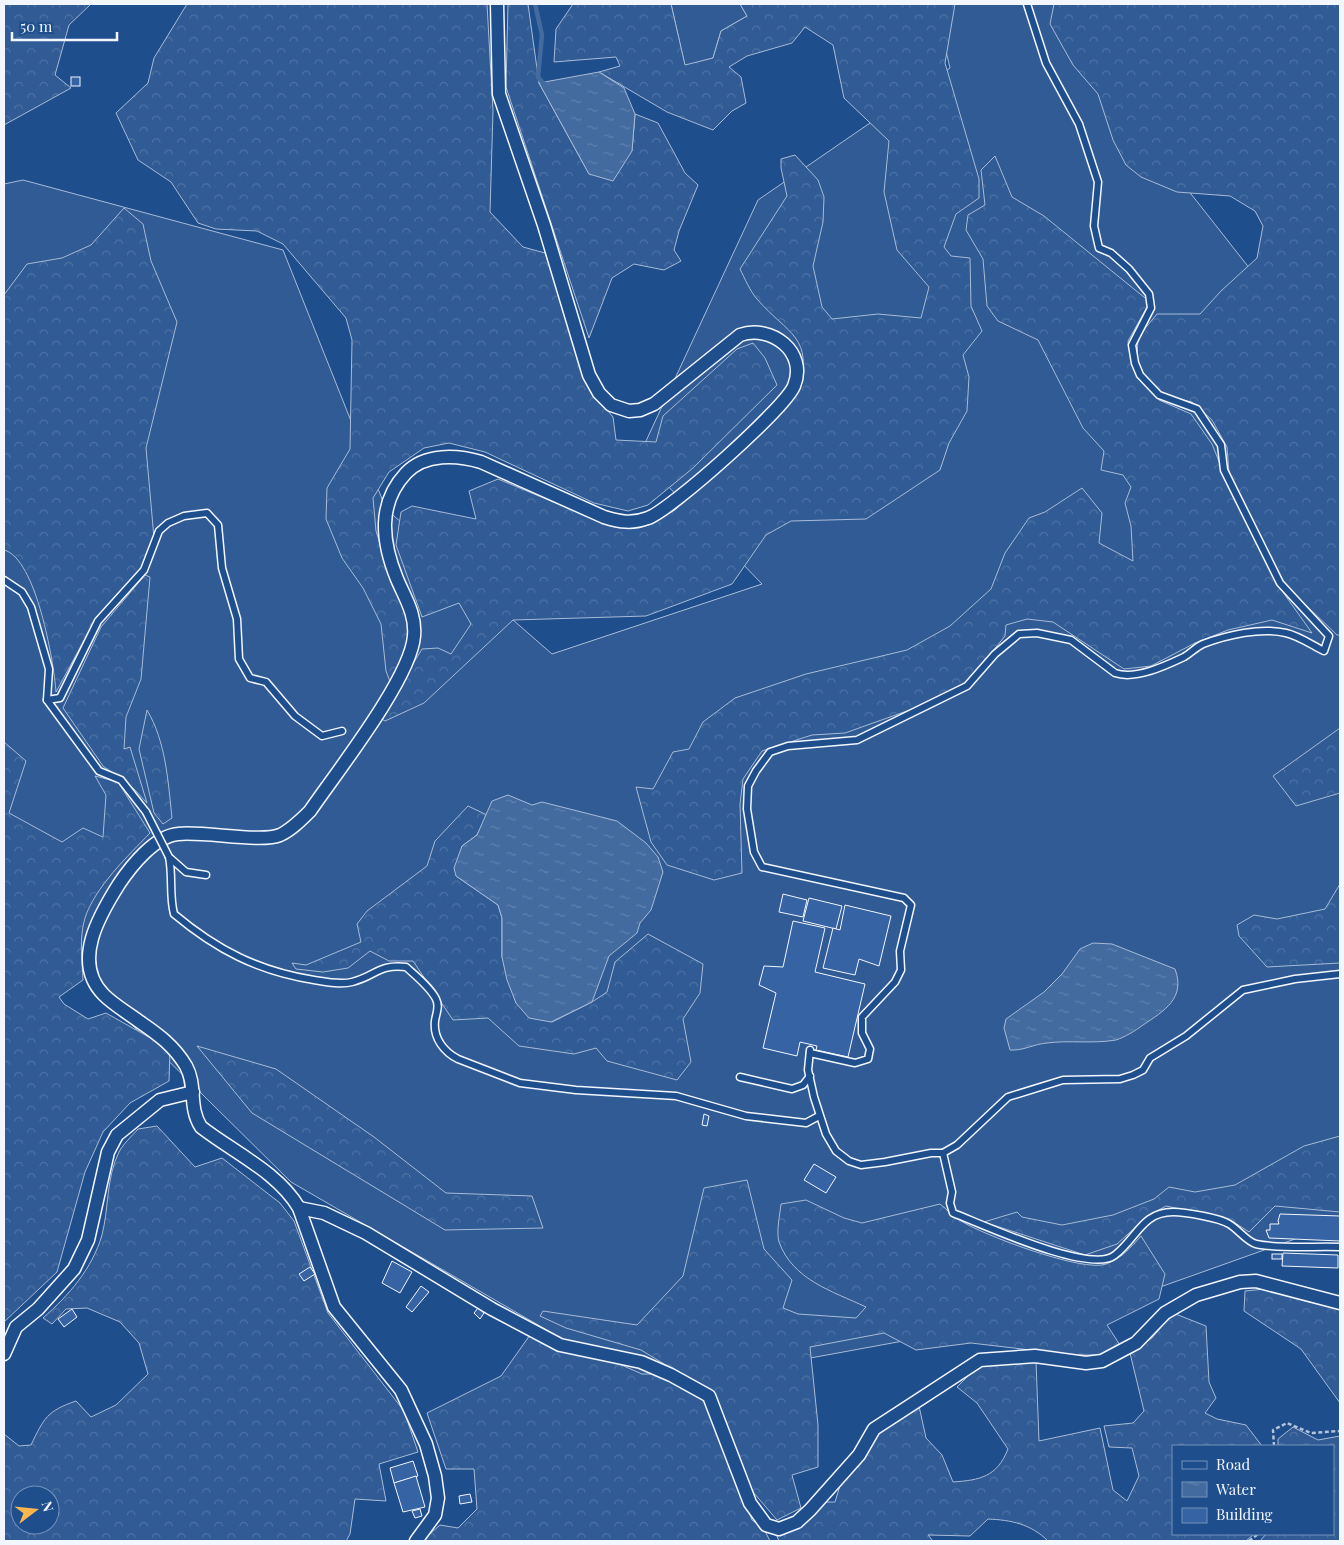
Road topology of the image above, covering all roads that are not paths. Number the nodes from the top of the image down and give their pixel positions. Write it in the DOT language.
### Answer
graph roads {
  1 [pos="497,4"];
  2 [pos="1027,4"];
  3 [pos="4,580"];
  4 [pos="47,700"];
  5 [pos="342,731"];
  6 [pos="169,857"];
  7 [pos="206,876"];
  8 [pos="1340,974"];
  9 [pos="810,1076"];
  10 [pos="740,1077"];
  11 [pos="193,1092"];
  12 [pos="819,1116"];
  13 [pos="943,1153"];
  14 [pos="299,1208"];
  15 [pos="1340,1247"];
  16 [pos="1340,1303"];
  17 [pos="4,1354"];
  18 [pos="416,1541"];
  1 -- 11 [label="street"];
  2 -- 9 [label="lane"];
  3 -- 4 [label="lane"];
  4 -- 5 [label="lane"];
  4 -- 6 [label="lane, bridge"];
  6 -- 7 [label="lane"];
  6 -- 12 [label="lane"];
  8 -- 13 [label="lane"];
  9 -- 10 [label="lane"];
  9 -- 12 [label="lane"];
  11 -- 14 [label="street"];
  11 -- 17 [label="street"];
  12 -- 13 [label="lane"];
  13 -- 15 [label="lane"];
  14 -- 16 [label="street"];
  14 -- 18 [label="street"];
}
